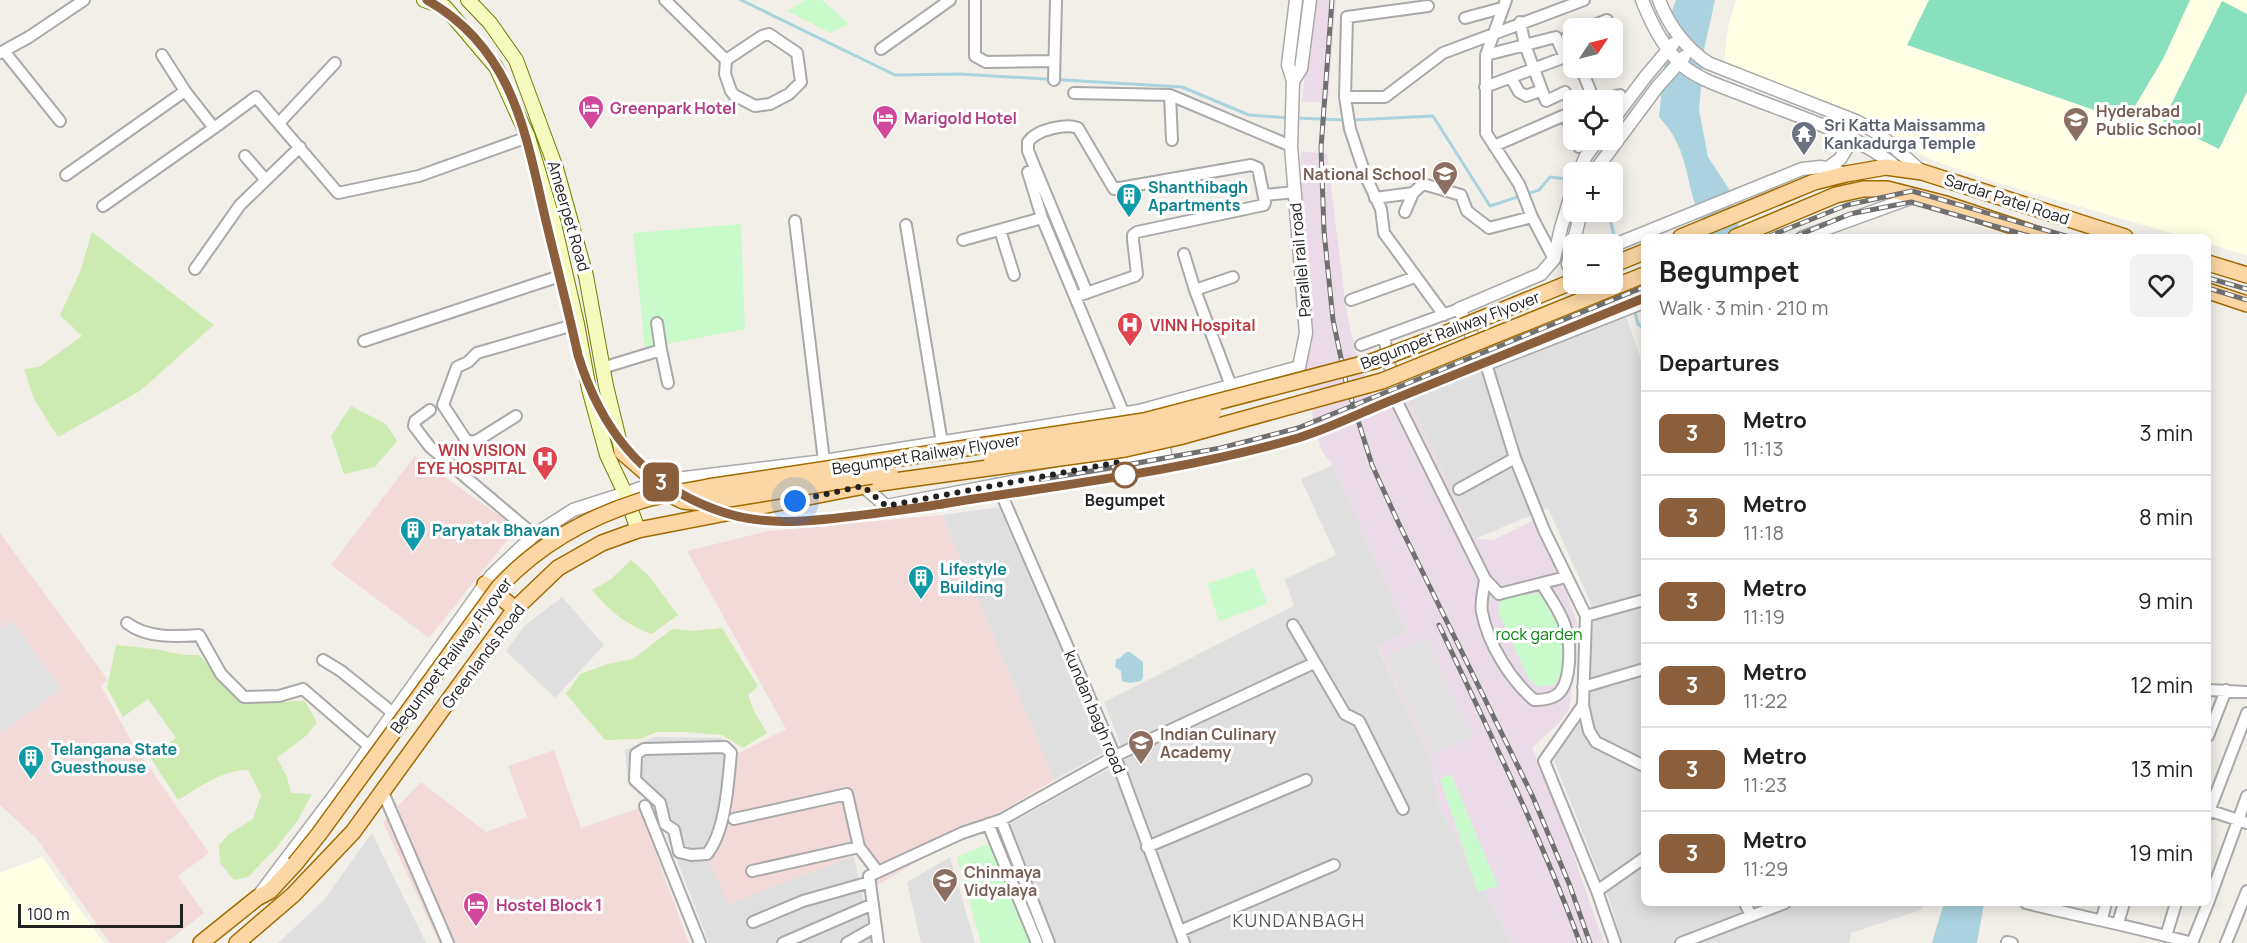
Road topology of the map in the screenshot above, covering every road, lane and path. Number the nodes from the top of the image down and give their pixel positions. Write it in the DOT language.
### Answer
graph roads {
  1 [pos="84,0"];
  2 [pos="424,0"];
  3 [pos="468,0"];
  4 [pos="665,0"];
  5 [pos="950,0"];
  6 [pos="975,0"];
  7 [pos="1056,0"];
  8 [pos="1296,0"];
  9 [pos="1310,0"];
  10 [pos="1584,0"];
  11 [pos="1642,0"];
  12 [pos="1659,0"];
  13 [pos="449,4"];
  14 [pos="1504,4"];
  15 [pos="1428,6"];
  16 [pos="1465,18"];
  17 [pos="1520,22"];
  18 [pos="1494,34"];
  19 [pos="1680,37"];
  20 [pos="1525,45"];
  21 [pos="1563,45"];
  22 [pos="881,49"];
  23 [pos="1669,49"];
  24 [pos="1691,49"];
  25 [pos="2,52"];
  26 [pos="162,55"];
  27 [pos="1486,55"];
  28 [pos="1563,58"];
  29 [pos="726,60"];
  30 [pos="1054,61"];
  31 [pos="1679,62"];
  32 [pos="335,63"];
  33 [pos="1534,69"];
  34 [pos="1511,78"];
  35 [pos="1054,80"];
  36 [pos="1293,81"];
  37 [pos="1485,87"];
  38 [pos="1542,90"];
  39 [pos="185,91"];
  40 [pos="1074,93"];
  41 [pos="1563,93"];
  42 [pos="1170,95"];
  43 [pos="1345,97"];
  44 [pos="1623,107"];
  45 [pos="1563,116"];
  46 [pos="60,120"];
  47 [pos="279,123"];
  48 [pos="214,128"];
  49 [pos="528,137"];
  50 [pos="1851,137"];
  51 [pos="1172,140"];
  52 [pos="1292,146"];
  53 [pos="1494,146"];
  54 [pos="300,147"];
  55 [pos="245,156"];
  56 [pos="1601,162"];
  57 [pos="1828,168"];
  58 [pos="1899,169"];
  59 [pos="1028,172"];
  60 [pos="1922,172"];
  61 [pos="1846,174"];
  62 [pos="66,175"];
  63 [pos="265,179"];
  64 [pos="1295,192"];
  65 [pos="1413,193"];
  66 [pos="1264,195"];
  67 [pos="1916,196"];
  68 [pos="1375,198"];
  69 [pos="103,206"];
  70 [pos="1405,212"];
  71 [pos="1532,216"];
  72 [pos="1042,218"];
  73 [pos="795,221"];
  74 [pos="1563,222"];
  75 [pos="906,225"];
  76 [pos="1000,230"];
  77 [pos="1641,234"];
  78 [pos="1641,234"];
  79 [pos="1688,234"];
  80 [pos="1743,234"];
  81 [pos="1811,234"];
  82 [pos="2037,234"];
  83 [pos="2116,234"];
  84 [pos="963,240"];
  85 [pos="1623,241"];
  86 [pos="1068,248"];
  87 [pos="1641,253"];
  88 [pos="1184,254"];
  89 [pos="1058,257"];
  90 [pos="1554,259"];
  91 [pos="1623,261"];
  92 [pos="2211,264"];
  93 [pos="195,269"];
  94 [pos="566,274"];
  95 [pos="1014,275"];
  96 [pos="2247,275"];
  97 [pos="1641,276"];
  98 [pos="1415,277"];
  99 [pos="1233,278"];
  100 [pos="1563,286"];
  101 [pos="1195,290"];
  102 [pos="2211,292"];
  103 [pos="1087,293"];
  104 [pos="1579,294"];
  105 [pos="1075,297"];
  106 [pos="1351,300"];
  107 [pos="1641,302"];
  108 [pos="2247,304"];
  109 [pos="1460,309"];
  110 [pos="1444,315"];
  111 [pos="657,323"];
  112 [pos="577,324"];
  113 [pos="1590,324"];
  114 [pos="1384,337"];
  115 [pos="364,341"];
  116 [pos="1361,345"];
  117 [pos="661,350"];
  118 [pos="1486,364"];
  119 [pos="602,368"];
  120 [pos="668,383"];
  121 [pos="1231,386"];
  122 [pos="1284,386"];
  123 [pos="1154,407"];
  124 [pos="430,410"];
  125 [pos="1125,413"];
  126 [pos="516,416"];
  127 [pos="942,443"];
  128 [pos="622,452"];
  129 [pos="1515,458"];
  130 [pos="1136,459"];
  131 [pos="824,461"];
  132 [pos="659,483"];
  133 [pos="880,483"];
  134 [pos="997,484"];
  135 [pos="863,486"];
  136 [pos="1459,489"];
  137 [pos="625,493"];
  138 [pos="638,530"];
  139 [pos="534,535"];
  140 [pos="1566,577"];
  141 [pos="1485,579"];
  142 [pos="485,584"];
  143 [pos="1542,584"];
  144 [pos="1641,601"];
  145 [pos="515,609"];
  146 [pos="1586,616"];
  147 [pos="128,623"];
  148 [pos="1293,625"];
  149 [pos="323,660"];
  150 [pos="1314,663"];
  151 [pos="1641,670"];
  152 [pos="1583,687"];
  153 [pos="2211,690"];
  154 [pos="2226,690"];
  155 [pos="2247,692"];
  156 [pos="1583,705"];
  157 [pos="393,713"];
  158 [pos="2247,713"];
  159 [pos="2211,728"];
  160 [pos="369,747"];
  161 [pos="1115,756"];
  162 [pos="1641,764"];
  163 [pos="1306,780"];
  164 [pos="382,790"];
  165 [pos="2247,796"];
  166 [pos="660,803"];
  167 [pos="2211,806"];
  168 [pos="1403,809"];
  169 [pos="2211,812"];
  170 [pos="734,819"];
  171 [pos="1001,820"];
  172 [pos="2243,822"];
  173 [pos="988,824"];
  174 [pos="859,847"];
  175 [pos="1147,847"];
  176 [pos="1641,860"];
  177 [pos="1334,865"];
  178 [pos="752,871"];
  179 [pos="878,872"];
  180 [pos="870,882"];
  181 [pos="1029,890"];
  182 [pos="1597,891"];
  183 [pos="2247,891"];
  184 [pos="1018,895"];
  185 [pos="2211,896"];
  186 [pos="256,898"];
  187 [pos="873,904"];
  188 [pos="1746,906"];
  189 [pos="1777,906"];
  190 [pos="2049,906"];
  191 [pos="2105,906"];
  192 [pos="2123,906"];
  193 [pos="2175,906"];
  194 [pos="2207,906"];
  195 [pos="2072,909"];
  196 [pos="2243,913"];
  197 [pos="1751,916"];
  198 [pos="1040,919"];
  199 [pos="2102,919"];
  200 [pos="753,922"];
  201 [pos="2118,923"];
  202 [pos="1029,924"];
  203 [pos="875,927"];
  204 [pos="1180,931"];
  205 [pos="2166,936"];
  206 [pos="201,943"];
  207 [pos="237,943"];
  208 [pos="448,943"];
  209 [pos="700,943"];
  210 [pos="783,943"];
  211 [pos="847,943"];
  212 [pos="878,943"];
  213 [pos="1037,943"];
  214 [pos="1049,943"];
  215 [pos="1184,943"];
  216 [pos="1615,943"];
  217 [pos="1680,943"];
  218 [pos="2192,943"];
  219 [pos="2226,943"];
  1 -- 25 [label="street"];
  2 -- 13 [label="main road, Ameerpet Road"];
  3 -- 119 [label="main road, Ameerpet Road"];
  4 -- 29 [label="street"];
  5 -- 22 [label="street"];
  6 -- 30 [label="street"];
  7 -- 30 [label="street"];
  8 -- 36 [label="street, Parallel rail road"];
  9 -- 36 [label="street, Parallel rail road"];
  10 -- 17 [label="street"];
  11 -- 23 [label="street"];
  12 -- 19 [label="street"];
  13 -- 49 [label="main road, Ameerpet Road"];
  14 -- 16 [label="street"];
  14 -- 18 [label="street"];
  15 -- 43 [label="street"];
  17 -- 18 [label="street"];
  17 -- 20 [label="street"];
  18 -- 27 [label="street"];
  18 -- 43 [label="street"];
  19 -- 23 [label="street"];
  19 -- 24 [label="street"];
  20 -- 21 [label="street"];
  20 -- 27 [label="street"];
  20 -- 33 [label="street"];
  23 -- 31 [label="street"];
  23 -- 44 [label="street"];
  24 -- 31 [label="street"];
  24 -- 60 [label="street"];
  25 -- 46 [label="street"];
  26 -- 39 [label="street"];
  27 -- 37 [label="street"];
  28 -- 33 [label="street"];
  29 -- 29 [label="street"];
  30 -- 35 [label="street"];
  31 -- 50 [label="street"];
  31 -- 56 [label="street"];
  32 -- 47 [label="street"];
  33 -- 34 [label="street"];
  33 -- 38 [label="street"];
  34 -- 37 [label="street"];
  34 -- 38 [label="street"];
  36 -- 52 [label="street, Parallel rail road"];
  37 -- 53 [label="street"];
  38 -- 41 [label="street"];
  39 -- 48 [label="street"];
  39 -- 62 [label="street"];
  40 -- 42 [label="street"];
  42 -- 51 [label="street"];
  42 -- 52 [label="street"];
  43 -- 68 [label="street"];
  45 -- 53 [label="street"];
  47 -- 48 [label="street"];
  47 -- 54 [label="street"];
  48 -- 69 [label="street"];
  49 -- 54 [label="street"];
  49 -- 94 [label="main road, Ameerpet Road"];
  50 -- 57 [label="street"];
  50 -- 58 [label="street"];
  52 -- 64 [label="street, Parallel rail road"];
  53 -- 71 [label="street"];
  54 -- 63 [label="street"];
  55 -- 63 [label="street"];
  57 -- 61 [label="street"];
  57 -- 77 [label="street"];
  58 -- 60 [label="main road"];
  58 -- 61 [label="main road"];
  59 -- 72 [label="street"];
  60 -- 83 [label="main road, Sardar Patel Road"];
  61 -- 79 [label="main road"];
  63 -- 93 [label="street"];
  64 -- 66 [label="street"];
  64 -- 121 [label="street, Parallel rail road"];
  65 -- 68 [label="street"];
  65 -- 70 [label="street"];
  65 -- 71 [label="street"];
  66 -- 86 [label="street"];
  66 -- 103 [label="street"];
  67 -- 80 [label="main road"];
  67 -- 81 [label="street"];
  67 -- 82 [label="main road, Sardar Patel Road"];
  68 -- 98 [label="street"];
  71 -- 90 [label="street"];
  72 -- 76 [label="street"];
  72 -- 89 [label="street"];
  73 -- 131 [label="street"];
  74 -- 90 [label="street"];
  75 -- 127 [label="street"];
  76 -- 84 [label="street"];
  76 -- 95 [label="street"];
  78 -- 85 [label="street"];
  86 -- 89 [label="street"];
  86 -- 103 [label="street"];
  87 -- 91 [label="main road"];
  88 -- 101 [label="street"];
  89 -- 105 [label="street"];
  90 -- 109 [label="street"];
  92 -- 96 [label="main road"];
  94 -- 112 [label="main road, Ameerpet Road"];
  94 -- 115 [label="street"];
  97 -- 133 [label="main road, Begumpet Railway Flyover, bridge"];
  98 -- 106 [label="street"];
  98 -- 110 [label="street"];
  99 -- 101 [label="street"];
  100 -- 122 [label="main road, Begumpet Railway Flyover, bridge"];
  101 -- 121 [label="street"];
  102 -- 108 [label="main road"];
  103 -- 105 [label="street"];
  104 -- 113 [label="street"];
  105 -- 125 [label="street"];
  107 -- 113 [label="street"];
  109 -- 110 [label="street"];
  109 -- 118 [label="street"];
  110 -- 114 [label="street"];
  111 -- 117 [label="street"];
  112 -- 126 [label="street"];
  112 -- 137 [label="main road, Ameerpet Road"];
  113 -- 118 [label="street"];
  114 -- 116 [label="street"];
  114 -- 141 [label="street"];
  117 -- 119 [label="street"];
  117 -- 120 [label="street"];
  118 -- 129 [label="street"];
  119 -- 128 [label="main road, Ameerpet Road"];
  121 -- 123 [label="street"];
  122 -- 132 [label="main road, bridge"];
  122 -- 186 [label="main road, Begumpet Railway Flyover, bridge"];
  123 -- 125 [label="street"];
  123 -- 130 [label="street"];
  124 -- 139 [label="street"];
  125 -- 127 [label="street"];
  125 -- 130 [label="street"];
  127 -- 131 [label="street"];
  128 -- 132 [label="main road"];
  129 -- 136 [label="street"];
  129 -- 140 [label="street"];
  130 -- 134 [label="street"];
  131 -- 132 [label="street"];
  132 -- 137 [label="street"];
  133 -- 135 [label="main road, Greenlands Road"];
  134 -- 135 [label="street"];
  134 -- 161 [label="street, kundan bagh road"];
  135 -- 138 [label="main road, Greenlands Road"];
  137 -- 138 [label="main road, Ameerpet Road"];
  137 -- 139 [label="street"];
  138 -- 145 [label="main road, Greenlands Road"];
  139 -- 142 [label="street"];
  140 -- 143 [label="street"];
  140 -- 146 [label="street"];
  141 -- 143 [label="street"];
  141 -- 143 [label="street"];
  142 -- 145 [label="main road"];
  142 -- 157 [label="street"];
  144 -- 146 [label="street"];
  145 -- 164 [label="main road, Greenlands Road"];
  146 -- 152 [label="street"];
  147 -- 160 [label="street"];
  148 -- 150 [label="street"];
  149 -- 157 [label="street"];
  150 -- 161 [label="street"];
  150 -- 168 [label="street"];
  151 -- 152 [label="street"];
  152 -- 156 [label="street"];
  153 -- 154 [label="street"];
  154 -- 155 [label="street"];
  154 -- 159 [label="street"];
  156 -- 162 [label="street"];
  156 -- 182 [label="street"];
  157 -- 160 [label="street"];
  158 -- 167 [label="street"];
  160 -- 186 [label="street"];
  161 -- 171 [label="street"];
  161 -- 175 [label="street, kundan bagh road"];
  163 -- 175 [label="street"];
  164 -- 207 [label="main road, Greenlands Road"];
  164 -- 208 [label="street"];
  165 -- 172 [label="street"];
  166 -- 166 [label="street"];
  166 -- 209 [label="street"];
  169 -- 172 [label="street"];
  170 -- 174 [label="street"];
  171 -- 173 [label="street"];
  171 -- 181 [label="street"];
  172 -- 185 [label="street"];
  173 -- 179 [label="street"];
  173 -- 184 [label="street"];
  174 -- 178 [label="street"];
  174 -- 179 [label="street"];
  175 -- 204 [label="street, kundan bagh road"];
  176 -- 182 [label="street"];
  177 -- 204 [label="street"];
  179 -- 180 [label="street"];
  180 -- 187 [label="street"];
  180 -- 200 [label="street"];
  181 -- 184 [label="street"];
  181 -- 198 [label="street"];
  182 -- 216 [label="street"];
  183 -- 196 [label="street"];
  184 -- 202 [label="street"];
  186 -- 206 [label="main road"];
  187 -- 203 [label="street"];
  187 -- 210 [label="street"];
  188 -- 197 [label="street"];
  189 -- 197 [label="street"];
  190 -- 195 [label="street"];
  191 -- 199 [label="street"];
  192 -- 201 [label="street"];
  193 -- 205 [label="street"];
  194 -- 218 [label="street"];
  195 -- 199 [label="street"];
  196 -- 219 [label="street"];
  197 -- 217 [label="street"];
  198 -- 202 [label="street"];
  198 -- 214 [label="street"];
  199 -- 201 [label="street"];
  201 -- 205 [label="street"];
  202 -- 213 [label="street"];
  203 -- 211 [label="street"];
  203 -- 212 [label="street"];
  204 -- 215 [label="street, kundan bagh road"];
  205 -- 218 [label="street"];
}
